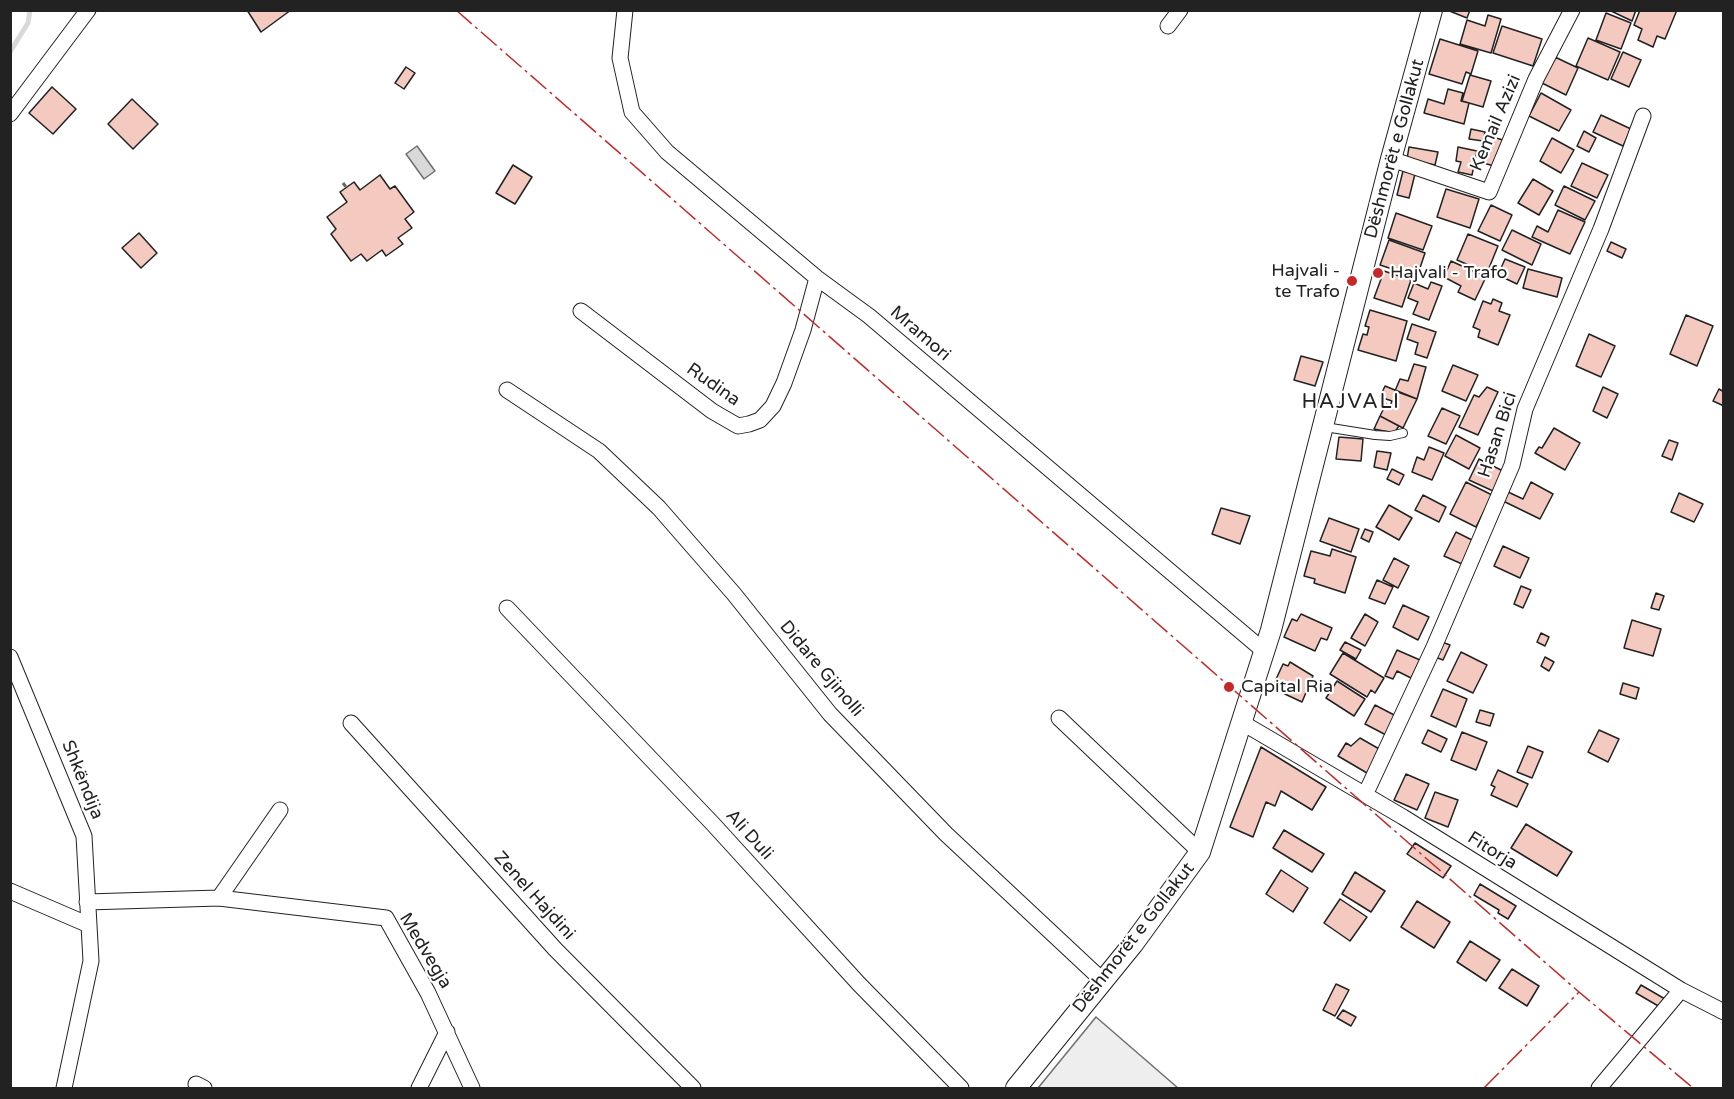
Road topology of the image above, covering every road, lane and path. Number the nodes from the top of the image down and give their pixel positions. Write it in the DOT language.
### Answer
graph roads {
  1 [pos="88,10"];
  2 [pos="624,10"];
  3 [pos="1180,10"];
  4 [pos="1432,10"];
  5 [pos="1572,10"];
  6 [pos="1168,26"];
  7 [pos="10,114"];
  8 [pos="1643,116"];
  9 [pos="1391,159"];
  10 [pos="344,183"];
  11 [pos="346,187"];
  12 [pos="817,278"];
  13 [pos="581,311"];
  14 [pos="507,390"];
  15 [pos="1322,426"];
  16 [pos="1403,433"];
  17 [pos="507,608"];
  18 [pos="1264,651"];
  19 [pos="10,657"];
  20 [pos="1059,718"];
  21 [pos="1241,722"];
  22 [pos="351,723"];
  23 [pos="1365,795"];
  24 [pos="280,810"];
  25 [pos="1200,852"];
  26 [pos="10,891"];
  27 [pos="219,898"];
  28 [pos="87,902"];
  29 [pos="89,925"];
  30 [pos="1102,980"];
  31 [pos="1681,990"];
  32 [pos="1724,1012"];
  33 [pos="447,1032"];
  34 [pos="64,1089"];
  35 [pos="419,1089"];
  36 [pos="472,1089"];
  37 [pos="693,1089"];
  38 [pos="961,1089"];
  39 [pos="1016,1089"];
  40 [pos="1599,1089"];
  1 -- 7 [label="street"];
  2 -- 12 [label="street, Mramori"];
  3 -- 6 [label="street"];
  4 -- 9 [label="street, Dëshmorët e Gollakut"];
  5 -- 9 [label="street, Kemail Azizi"];
  8 -- 23 [label="street, Hasan Bici"];
  9 -- 15 [label="street, Dëshmorët e Gollakut"];
  10 -- 11 [label="path"];
  12 -- 13 [label="street, Rudina"];
  12 -- 18 [label="street, Mramori"];
  14 -- 30 [label="street, Didare Gjinolli"];
  15 -- 16 [label="lane"];
  15 -- 18 [label="street, Dëshmorët e Gollakut"];
  17 -- 38 [label="street, Ali Duli"];
  18 -- 21 [label="street, Dëshmorët e Gollakut"];
  19 -- 28 [label="street, Shkëndija"];
  20 -- 25 [label="street"];
  21 -- 23 [label="street, Fitorja"];
  21 -- 25 [label="street, Dëshmorët e Gollakut"];
  22 -- 37 [label="street, Zenel Hajdini"];
  23 -- 31 [label="street, Fitorja"];
  24 -- 27 [label="street"];
  25 -- 30 [label="street, Dëshmorët e Gollakut"];
  26 -- 29 [label="street"];
  27 -- 28 [label="street, Medvegja"];
  27 -- 33 [label="street, Medvegja"];
  28 -- 29 [label="street, Shkëndija"];
  29 -- 34 [label="street, Shkëndija"];
  30 -- 39 [label="street, Dëshmorët e Gollakut"];
  31 -- 32 [label="street, Fitorja"];
  31 -- 40 [label="street"];
  33 -- 35 [label="street"];
  33 -- 36 [label="street, Medvegja"];
}
